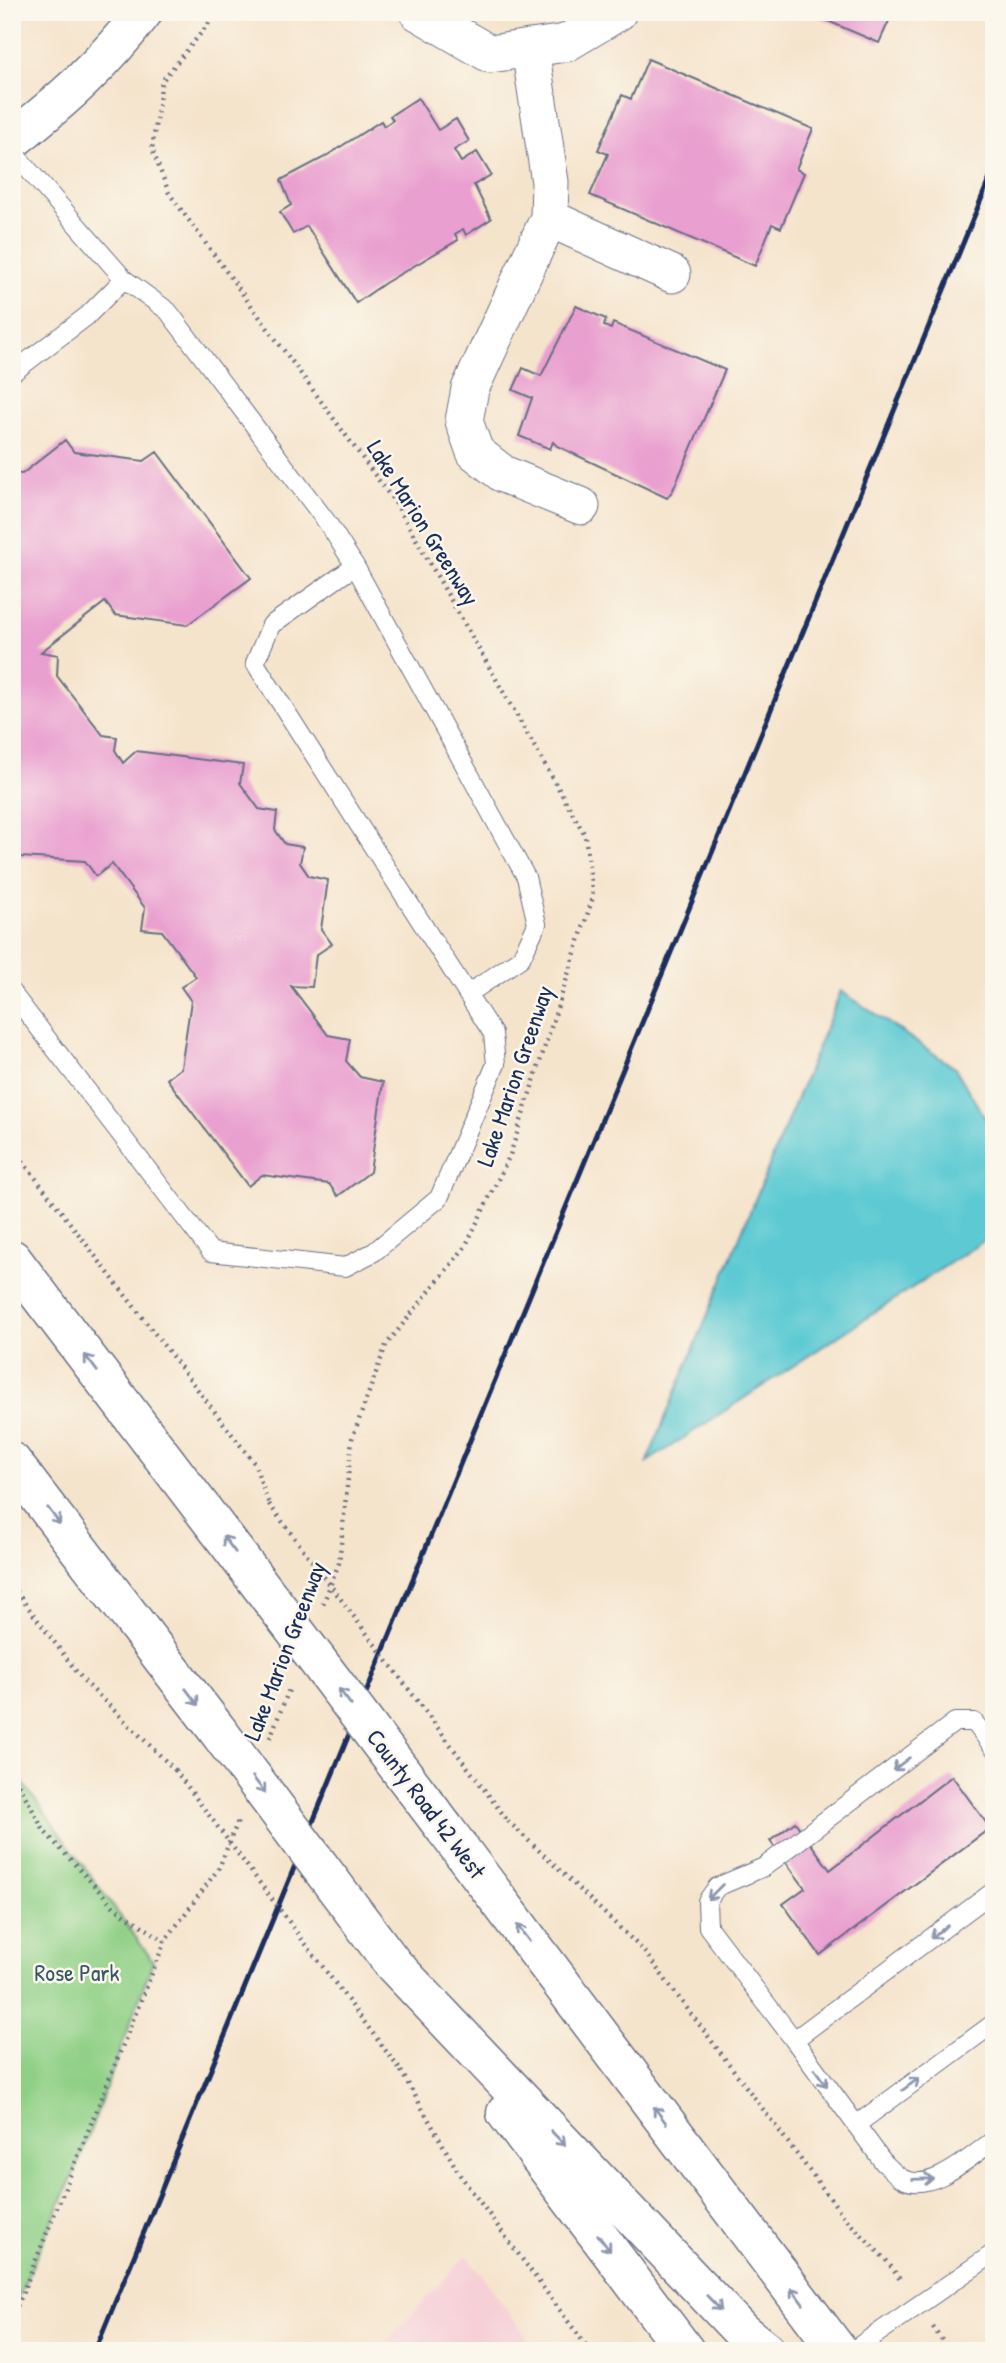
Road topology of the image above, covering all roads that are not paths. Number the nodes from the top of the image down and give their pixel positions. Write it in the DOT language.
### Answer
graph roads {
  1 [pos="143,12"];
  2 [pos="418,12"];
  3 [pos="618,12"];
  4 [pos="530,48"];
  5 [pos="12,140"];
  6 [pos="12,151"];
  7 [pos="549,218"];
  8 [pos="672,274"];
  9 [pos="124,279"];
  10 [pos="12,373"];
  11 [pos="581,506"];
  12 [pos="355,566"];
  13 [pos="12,993"];
  14 [pos="468,994"];
  15 [pos="12,1259"];
  16 [pos="12,1462"];
  17 [pos="994,1748"];
  18 [pos="994,1891"];
  19 [pos="393,1964"];
  20 [pos="994,2023"];
  21 [pos="794,2040"];
  22 [pos="856,2125"];
  23 [pos="994,2140"];
  24 [pos="994,2253"];
  25 [pos="685,2351"];
  26 [pos="766,2351"];
  27 [pos="838,2351"];
  28 [pos="852,2351"];
  1 -- 5 [label="main road"];
  2 -- 4 [label="street"];
  3 -- 4 [label="street"];
  4 -- 7 [label="street"];
  6 -- 9 [label="lane"];
  7 -- 8 [label="street"];
  7 -- 11 [label="street"];
  9 -- 10 [label="lane"];
  9 -- 12 [label="lane"];
  12 -- 14 [label="lane"];
  12 -- 14 [label="lane"];
  13 -- 14 [label="lane"];
  27 -- 15 [label="main road, County Road 42 West, one-way, bridge"];
  16 -- 19 [label="main road, one-way, bridge"];
  17 -- 21 [label="lane, one-way"];
  18 -- 21 [label="lane, one-way"];
  19 -- 25 [label="main road, one-way"];
  19 -- 26 [label="main road, one-way"];
  22 -- 20 [label="lane, one-way"];
  21 -- 22 [label="lane, one-way"];
  22 -- 23 [label="lane, one-way"];
  24 -- 28 [label="lane"];
}
